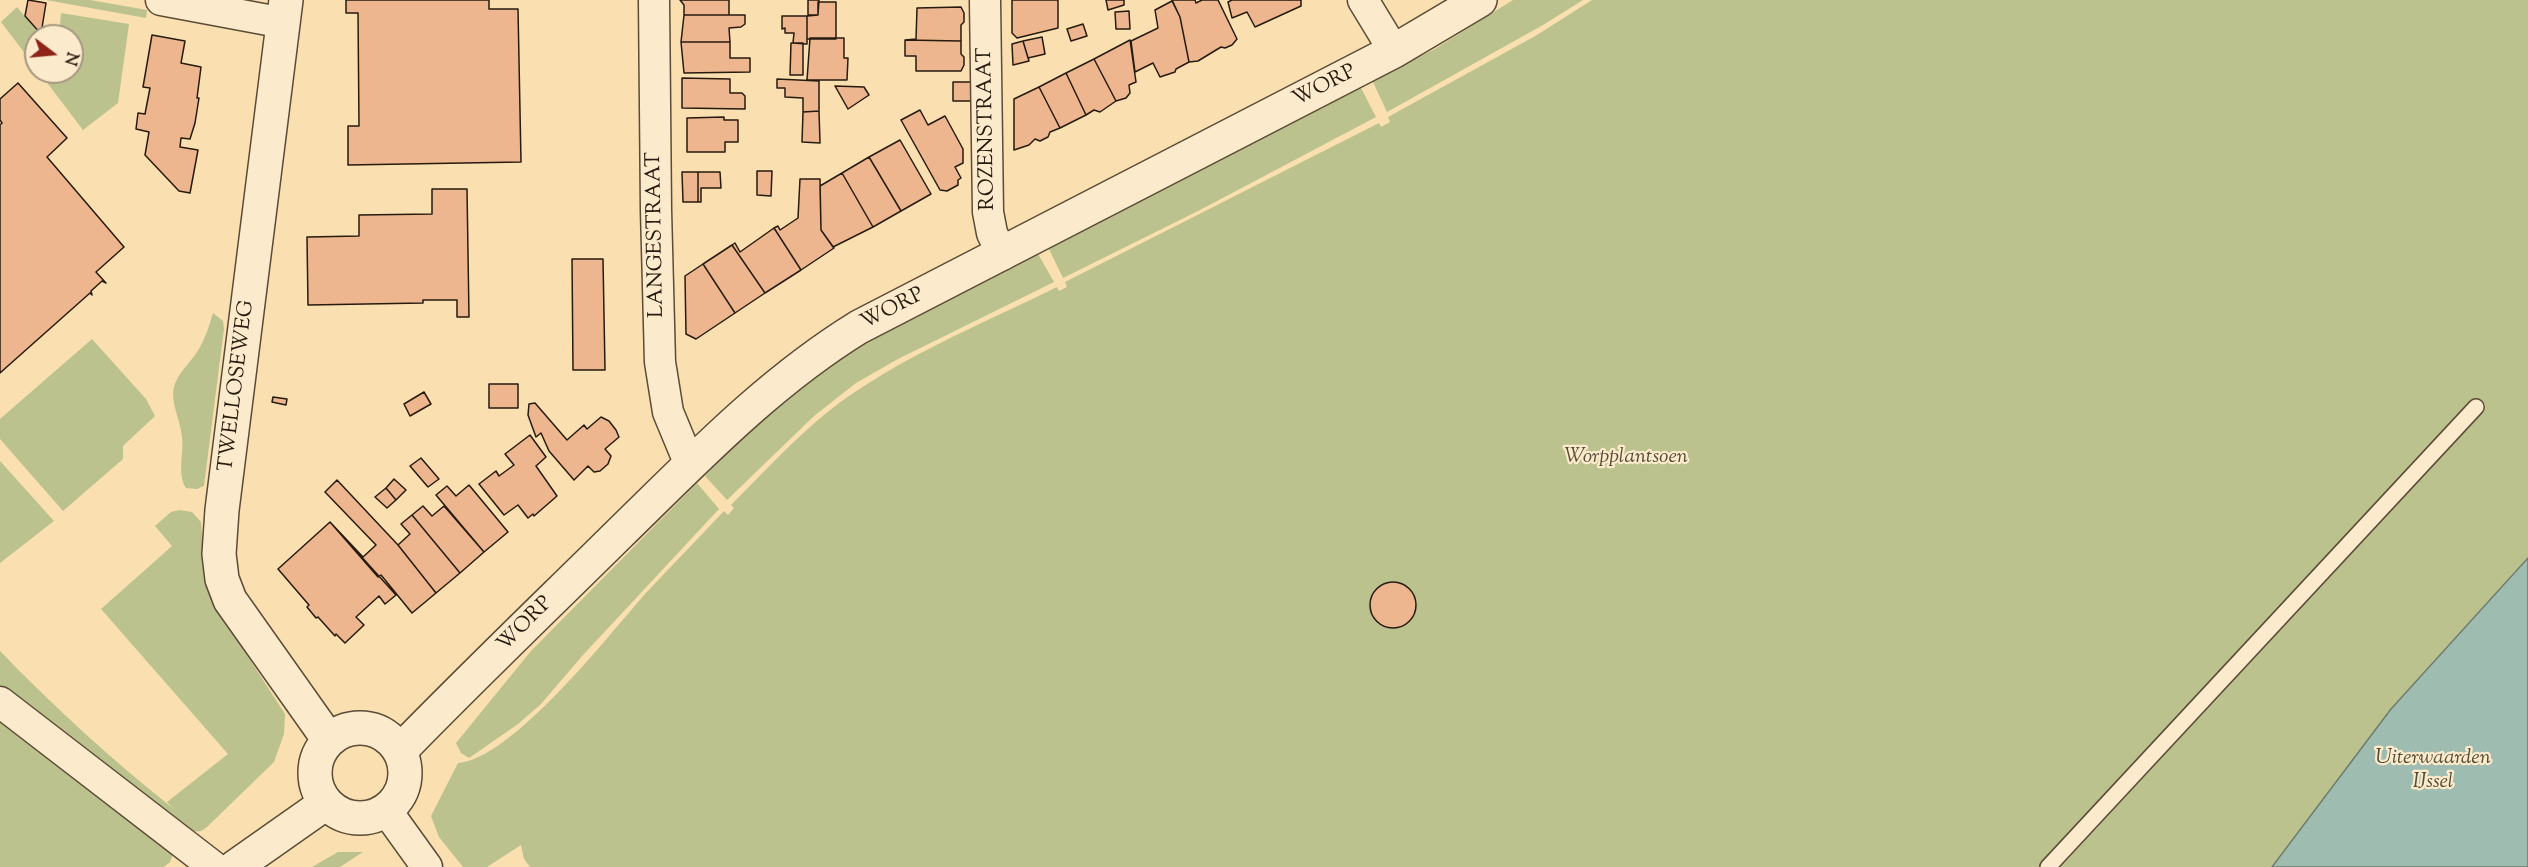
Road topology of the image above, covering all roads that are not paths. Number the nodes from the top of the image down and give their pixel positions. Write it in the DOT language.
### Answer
graph roads {
  1 [pos="161,0"];
  2 [pos="654,0"];
  3 [pos="985,0"];
  4 [pos="1363,0"];
  5 [pos="1480,0"];
  6 [pos="285,11"];
  7 [pos="1394,51"];
  8 [pos="1002,255"];
  9 [pos="2476,407"];
  10 [pos="690,465"];
  11 [pos="0,702"];
  12 [pos="329,740"];
  13 [pos="400,751"];
  14 [pos="326,803"];
  15 [pos="386,810"];
  16 [pos="214,867"];
  17 [pos="235,867"];
  18 [pos="428,867"];
  19 [pos="2048,867"];
  1 -- 6 [label="street"];
  2 -- 10 [label="street, LANGESTRAAT"];
  3 -- 8 [label="street, ROZENSTRAAT"];
  4 -- 7 [label="street"];
  5 -- 7 [label="street, WORP"];
  6 -- 12 [label="street, TWELLOSEWEG"];
  7 -- 8 [label="street, WORP"];
  8 -- 10 [label="street, WORP"];
  9 -- 19 [label="lane"];
  10 -- 13 [label="street, WORP"];
  11 -- 16 [label="street"];
  12 -- 13 [label="street"];
  12 -- 14 [label="street"];
  13 -- 15 [label="street"];
  14 -- 15 [label="street"];
  14 -- 17 [label="street"];
  15 -- 18 [label="street"];
}
